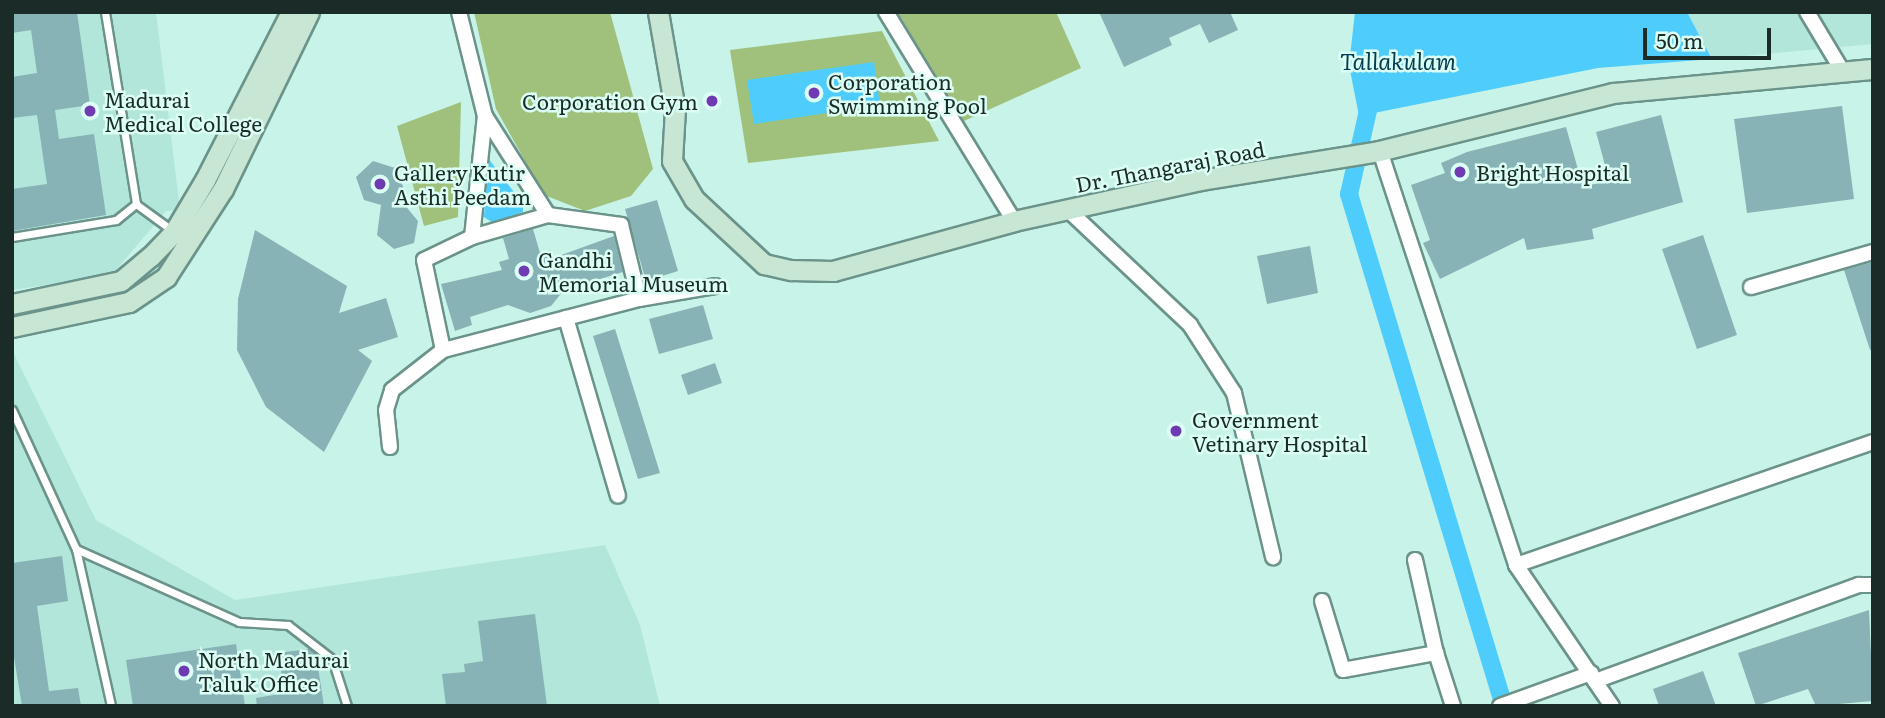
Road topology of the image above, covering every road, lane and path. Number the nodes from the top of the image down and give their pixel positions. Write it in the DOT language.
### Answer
graph roads {
  1 [pos="105,12"];
  2 [pos="291,12"];
  3 [pos="309,12"];
  4 [pos="459,12"];
  5 [pos="658,12"];
  6 [pos="886,12"];
  7 [pos="1807,12"];
  8 [pos="1873,69"];
  9 [pos="1843,72"];
  10 [pos="485,116"];
  11 [pos="1380,151"];
  12 [pos="135,204"];
  13 [pos="1067,209"];
  14 [pos="548,215"];
  15 [pos="1014,221"];
  16 [pos="174,232"];
  17 [pos="12,237"];
  18 [pos="472,237"];
  19 [pos="191,245"];
  20 [pos="1873,252"];
  21 [pos="715,286"];
  22 [pos="1751,286"];
  23 [pos="639,299"];
  24 [pos="12,304"];
  25 [pos="566,318"];
  26 [pos="12,327"];
  27 [pos="443,350"];
  28 [pos="12,410"];
  29 [pos="1873,442"];
  30 [pos="390,447"];
  31 [pos="618,496"];
  32 [pos="76,549"];
  33 [pos="1273,557"];
  34 [pos="1415,560"];
  35 [pos="1516,565"];
  36 [pos="1873,584"];
  37 [pos="1322,601"];
  38 [pos="1436,653"];
  39 [pos="1593,677"];
  40 [pos="1506,704"];
  41 [pos="111,706"];
  42 [pos="347,706"];
  43 [pos="1453,706"];
  44 [pos="1612,706"];
  1 -- 12 [label="lane"];
  2 -- 16 [label="street"];
  3 -- 19 [label="street"];
  4 -- 10 [label="street"];
  5 -- 15 [label="street, Dr. Thangaraj Road"];
  6 -- 15 [label="street"];
  7 -- 9 [label="street"];
  8 -- 9 [label="street, Dr. Thangaraj Road"];
  9 -- 11 [label="street, Dr. Thangaraj Road"];
  10 -- 14 [label="street"];
  10 -- 18 [label="street"];
  11 -- 13 [label="street, Dr. Thangaraj Road"];
  11 -- 35 [label="street"];
  12 -- 16 [label="lane"];
  12 -- 17 [label="lane"];
  13 -- 15 [label="street, Dr. Thangaraj Road"];
  13 -- 33 [label="street"];
  14 -- 18 [label="street"];
  14 -- 23 [label="street"];
  16 -- 19 [label="lane"];
  16 -- 24 [label="street"];
  18 -- 27 [label="street"];
  19 -- 26 [label="street"];
  20 -- 22 [label="street"];
  21 -- 23 [label="street"];
  23 -- 25 [label="street"];
  25 -- 27 [label="street"];
  25 -- 31 [label="street"];
  27 -- 30 [label="street"];
  28 -- 32 [label="lane"];
  29 -- 35 [label="street"];
  32 -- 41 [label="lane"];
  32 -- 42 [label="lane"];
  34 -- 38 [label="street"];
  35 -- 39 [label="street"];
  36 -- 39 [label="street"];
  37 -- 38 [label="street"];
  38 -- 43 [label="street"];
  39 -- 40 [label="street"];
  39 -- 44 [label="street"];
}
